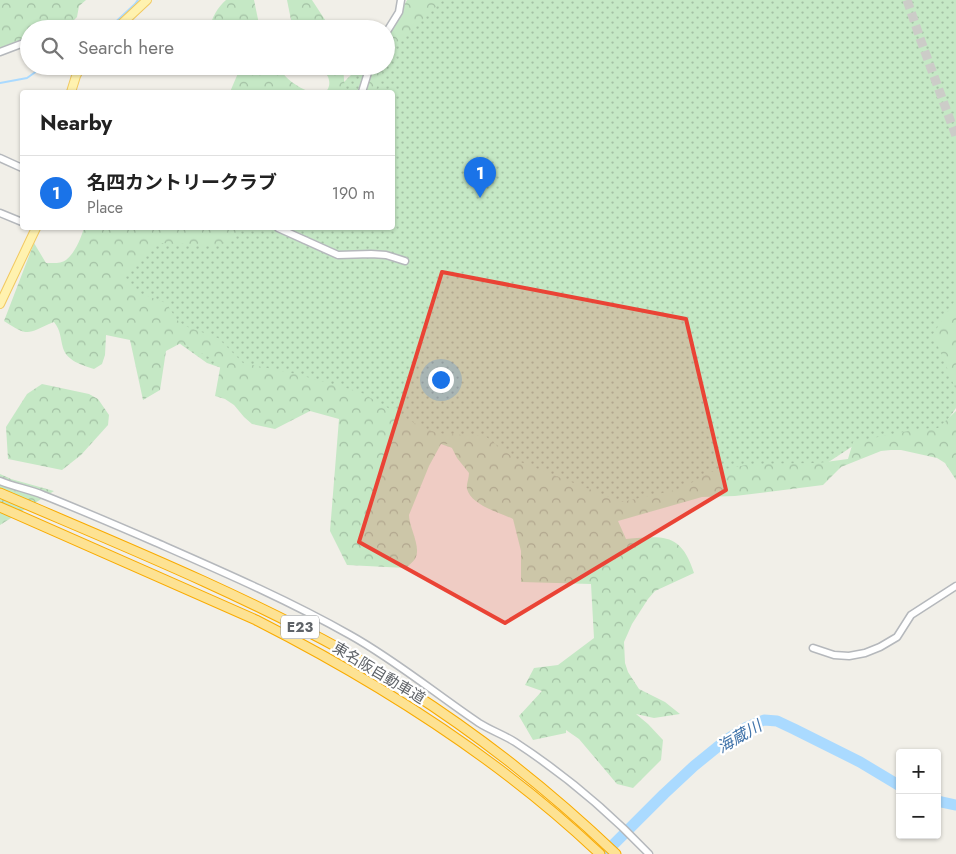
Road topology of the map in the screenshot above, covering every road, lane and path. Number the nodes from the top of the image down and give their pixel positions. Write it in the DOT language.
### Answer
graph roads {
  1 [pos="147,0"];
  2 [pos="401,0"];
  3 [pos="126,20"];
  4 [pos="394,20"];
  5 [pos="20,44"];
  6 [pos="0,52"];
  7 [pos="76,75"];
  8 [pos="367,75"];
  9 [pos="72,90"];
  10 [pos="363,90"];
  11 [pos="0,158"];
  12 [pos="20,167"];
  13 [pos="0,213"];
  14 [pos="20,221"];
  15 [pos="35,230"];
  16 [pos="282,230"];
  17 [pos="405,261"];
  18 [pos="0,304"];
  19 [pos="0,480"];
  20 [pos="0,493"];
  21 [pos="0,507"];
  22 [pos="956,586"];
  23 [pos="813,648"];
  24 [pos="646,853"];
  25 [pos="600,854"];
  26 [pos="616,854"];
  1 -- 3 [label="main road"];
  2 -- 4 [label="street"];
  5 -- 6 [label="street"];
  7 -- 9 [label="main road"];
  8 -- 10 [label="street"];
  11 -- 12 [label="street"];
  13 -- 14 [label="street"];
  15 -- 18 [label="main road"];
  16 -- 17 [label="street"];
  19 -- 24 [label="street"];
  20 -- 26 [label="highway, 東名阪自動車道 / E23"];
  21 -- 25 [label="highway, 東名阪自動車道 / E23"];
  22 -- 23 [label="street"];
}
